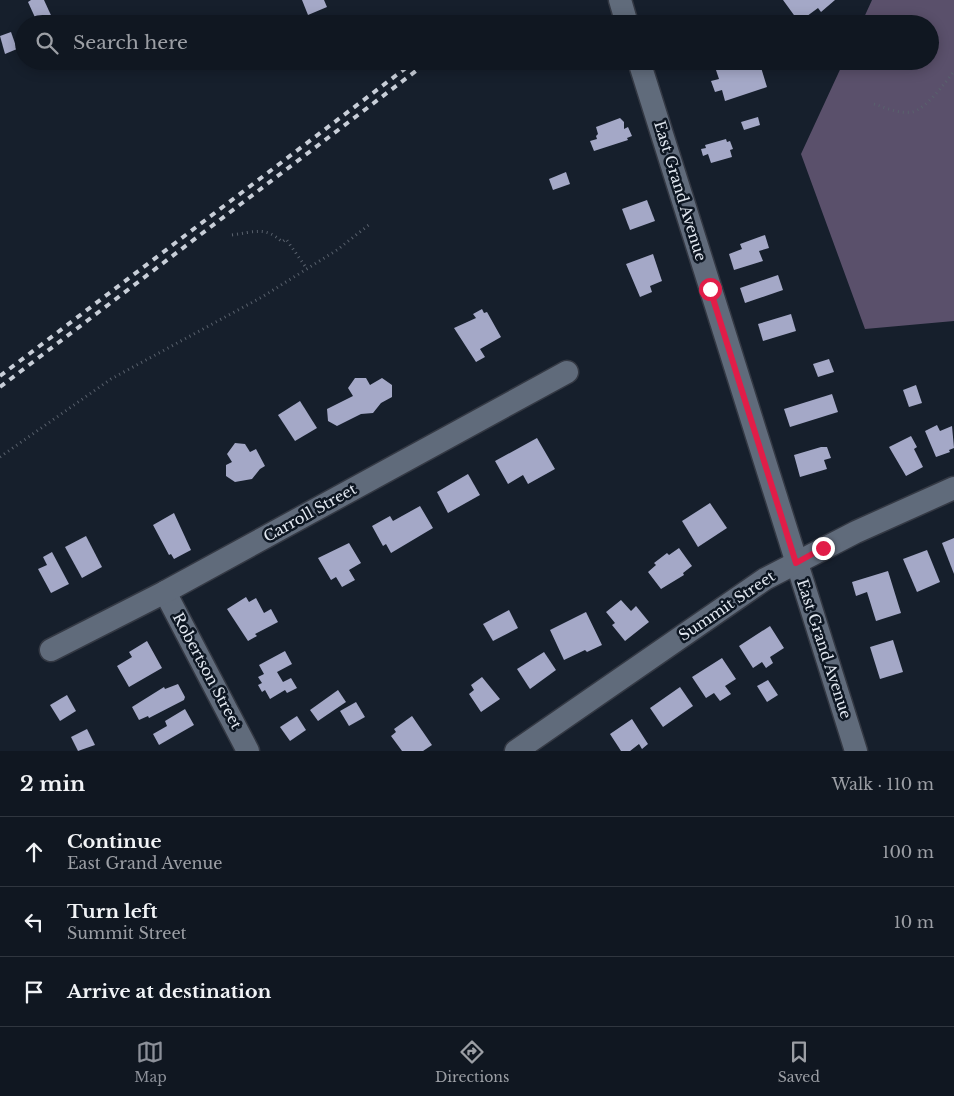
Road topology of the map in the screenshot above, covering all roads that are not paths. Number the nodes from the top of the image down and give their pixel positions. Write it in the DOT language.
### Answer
graph roads {
  1 [pos="620,0"];
  2 [pos="624,15"];
  3 [pos="642,70"];
  4 [pos="567,372"];
  5 [pos="954,488"];
  6 [pos="796,563"];
  7 [pos="165,592"];
  8 [pos="51,650"];
  9 [pos="248,751"];
  10 [pos="516,751"];
  11 [pos="856,751"];
  1 -- 2 [label="street"];
  3 -- 6 [label="street, East Grand Avenue"];
  4 -- 7 [label="street, Carroll Street"];
  5 -- 6 [label="street, Summit Street"];
  6 -- 10 [label="street, Summit Street"];
  6 -- 11 [label="street, East Grand Avenue"];
  7 -- 8 [label="street, Carroll Street"];
  7 -- 9 [label="street, Robertson Street"];
}
